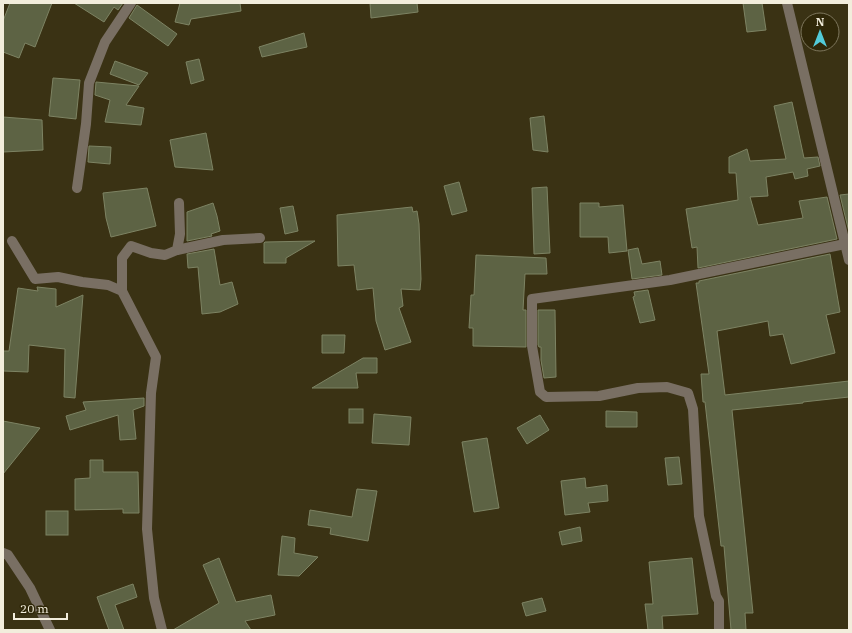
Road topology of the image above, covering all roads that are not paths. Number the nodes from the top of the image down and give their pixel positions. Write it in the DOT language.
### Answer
graph roads {
  1 [pos="131,3"];
  2 [pos="787,3"];
  3 [pos="77,188"];
  4 [pos="179,203"];
  5 [pos="260,238"];
  6 [pos="12,241"];
  7 [pos="845,244"];
  8 [pos="177,250"];
  9 [pos="849,260"];
  10 [pos="122,291"];
  11 [pos="3,553"];
  12 [pos="50,630"];
  13 [pos="162,630"];
  14 [pos="719,630"];
  1 -- 3 [label="street"];
  2 -- 7 [label="street"];
  4 -- 8 [label="street"];
  5 -- 8 [label="street"];
  6 -- 10 [label="street"];
  7 -- 9 [label="street"];
  7 -- 14 [label="street"];
  8 -- 10 [label="street"];
  10 -- 13 [label="street"];
  11 -- 12 [label="street"];
}
